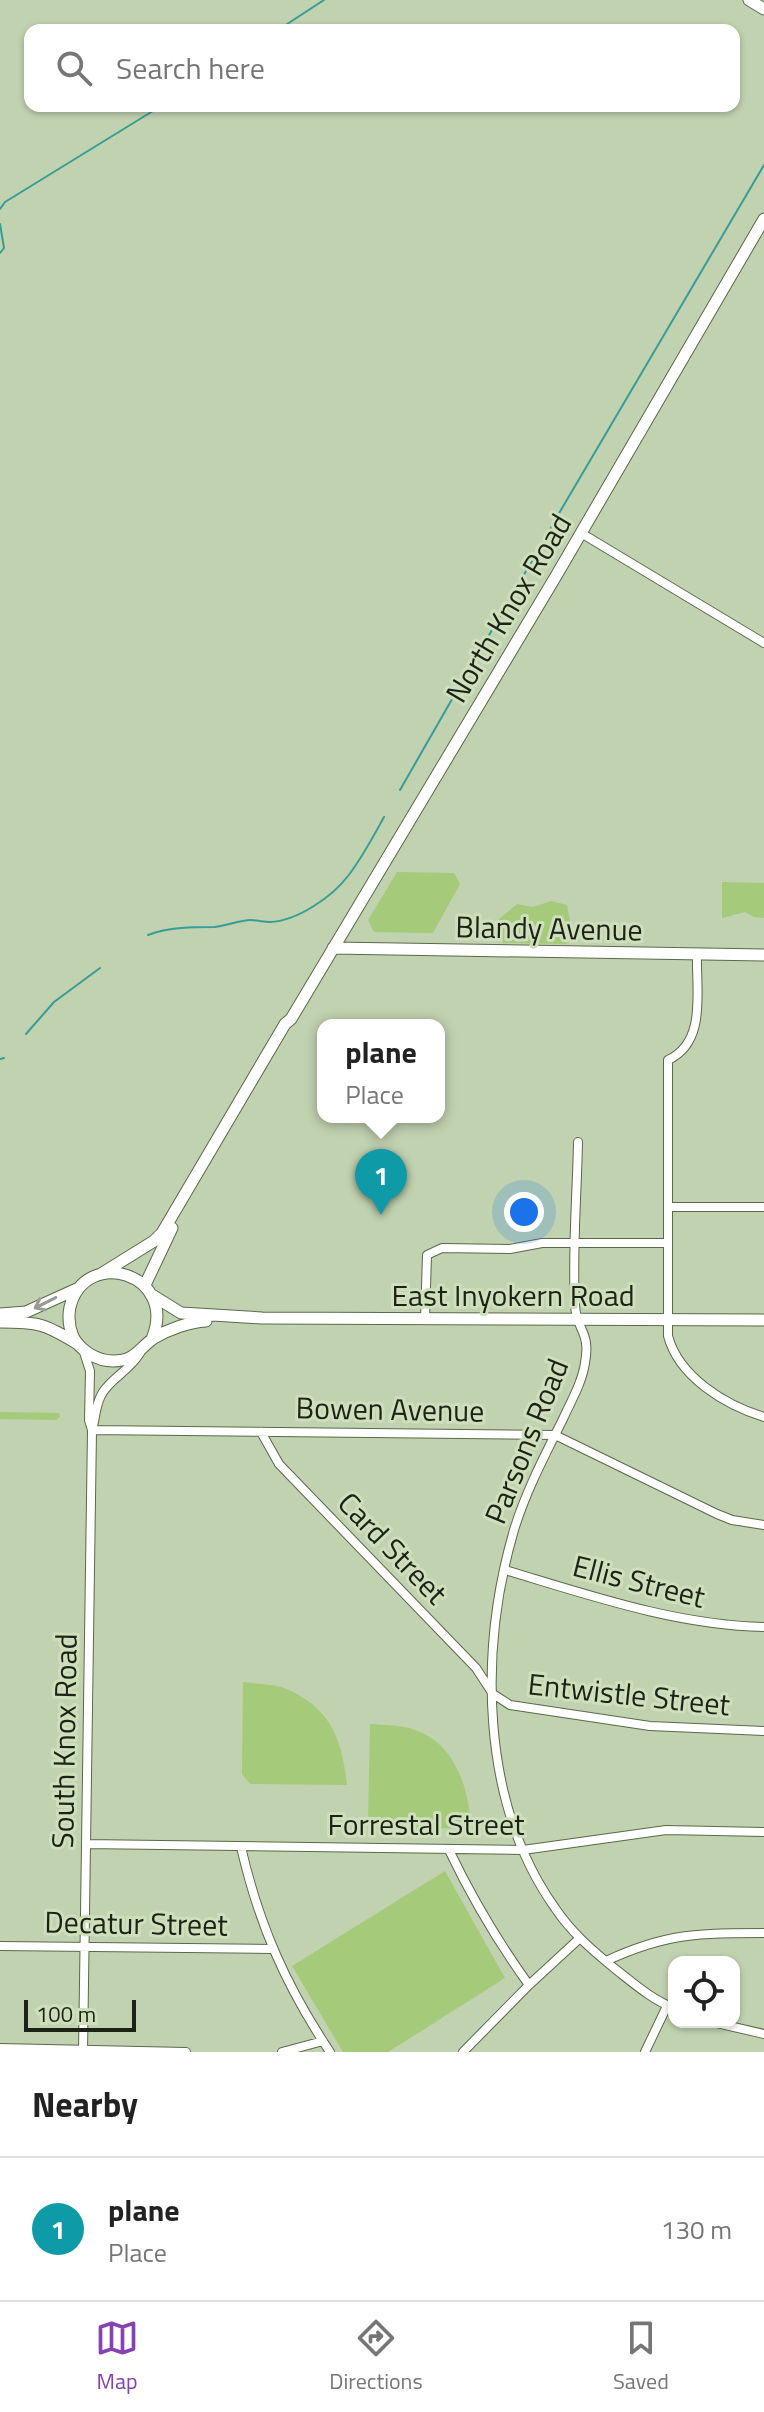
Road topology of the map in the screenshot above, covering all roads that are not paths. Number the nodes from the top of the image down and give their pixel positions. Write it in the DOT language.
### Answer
graph roads {
  1 [pos="749,0"];
  2 [pos="764,9"];
  3 [pos="764,219"];
  4 [pos="581,533"];
  5 [pos="764,643"];
  6 [pos="333,948"];
  7 [pos="697,955"];
  8 [pos="764,955"];
  9 [pos="291,1019"];
  10 [pos="578,1142"];
  11 [pos="669,1207"];
  12 [pos="764,1207"];
  13 [pos="576,1242"];
  14 [pos="668,1243"];
  15 [pos="101,1274"];
  16 [pos="79,1288"];
  17 [pos="148,1290"];
  18 [pos="0,1314"];
  19 [pos="262,1318"];
  20 [pos="425,1319"];
  21 [pos="668,1319"];
  22 [pos="579,1320"];
  23 [pos="764,1320"];
  24 [pos="0,1322"];
  25 [pos="152,1339"];
  26 [pos="82,1347"];
  27 [pos="140,1353"];
  28 [pos="764,1417"];
  29 [pos="92,1430"];
  30 [pos="261,1432"];
  31 [pos="555,1435"];
  32 [pos="764,1525"];
  33 [pos="505,1570"];
  34 [pos="764,1627"];
  35 [pos="493,1694"];
  36 [pos="764,1731"];
  37 [pos="764,1832"];
  38 [pos="86,1844"];
  39 [pos="241,1847"];
  40 [pos="449,1850"];
  41 [pos="523,1850"];
  42 [pos="764,1933"];
  43 [pos="580,1938"];
  44 [pos="0,1946"];
  45 [pos="86,1946"];
  46 [pos="272,1949"];
  47 [pos="606,1961"];
  48 [pos="529,1985"];
  49 [pos="668,2006"];
  50 [pos="668,2011"];
  51 [pos="738,2028"];
  52 [pos="764,2034"];
  53 [pos="323,2041"];
  54 [pos="0,2048"];
  55 [pos="83,2051"];
  56 [pos="186,2052"];
  57 [pos="282,2052"];
  58 [pos="330,2052"];
  59 [pos="463,2052"];
  60 [pos="645,2052"];
  1 -- 2 [label="street"];
  3 -- 4 [label="street, North Knox Road"];
  4 -- 5 [label="street"];
  4 -- 6 [label="street, North Knox Road"];
  6 -- 7 [label="street, Blandy Avenue"];
  6 -- 9 [label="street, North Knox Road"];
  7 -- 8 [label="street, Blandy Avenue"];
  7 -- 11 [label="street"];
  9 -- 15 [label="street, North Knox Road"];
  9 -- 17 [label="street, North Knox Road"];
  10 -- 13 [label="street, Parsons Road"];
  11 -- 12 [label="street"];
  11 -- 14 [label="street"];
  13 -- 14 [label="street"];
  13 -- 20 [label="street"];
  13 -- 22 [label="street, Parsons Road"];
  14 -- 21 [label="street"];
  15 -- 16 [label="street"];
  15 -- 17 [label="street"];
  16 -- 18 [label="street, one-way"];
  16 -- 26 [label="street"];
  17 -- 19 [label="street, East Inyokern Road"];
  17 -- 25 [label="street"];
  19 -- 20 [label="street, East Inyokern Road"];
  19 -- 25 [label="street, East Inyokern Road"];
  20 -- 22 [label="street, East Inyokern Road"];
  21 -- 22 [label="street, East Inyokern Road"];
  21 -- 23 [label="street, East Inyokern Road"];
  21 -- 28 [label="street"];
  22 -- 31 [label="street, Parsons Road"];
  24 -- 26 [label="street"];
  25 -- 27 [label="street"];
  26 -- 27 [label="street"];
  26 -- 29 [label="street, South Knox Road"];
  27 -- 29 [label="street, South Knox Road"];
  29 -- 30 [label="street, Bowen Avenue"];
  29 -- 38 [label="street, South Knox Road"];
  30 -- 31 [label="street, Bowen Avenue"];
  30 -- 35 [label="street, Card Street"];
  31 -- 32 [label="street, Bowen Avenue"];
  31 -- 33 [label="street, Parsons Road"];
  33 -- 34 [label="street, Ellis Street"];
  33 -- 35 [label="street, Parsons Road"];
  35 -- 36 [label="street, Entwistle Street"];
  35 -- 41 [label="street, Parsons Road"];
  37 -- 41 [label="street, Forrestal Street"];
  38 -- 39 [label="street, Forrestal Street"];
  38 -- 45 [label="street, South Knox Road"];
  39 -- 40 [label="street, Forrestal Street"];
  39 -- 46 [label="street"];
  40 -- 41 [label="street, Forrestal Street"];
  40 -- 48 [label="street"];
  41 -- 43 [label="street, Parsons Road"];
  42 -- 47 [label="street"];
  43 -- 47 [label="street, Parsons Road"];
  43 -- 48 [label="street"];
  44 -- 45 [label="street, Decatur Street"];
  45 -- 46 [label="street, Decatur Street"];
  45 -- 55 [label="street, South Knox Road"];
  46 -- 53 [label="street"];
  47 -- 49 [label="street, Parsons Road"];
  48 -- 59 [label="street"];
  50 -- 60 [label="street"];
  51 -- 52 [label="street"];
  53 -- 57 [label="street"];
  53 -- 58 [label="street"];
  54 -- 55 [label="street"];
  55 -- 56 [label="street"];
}
